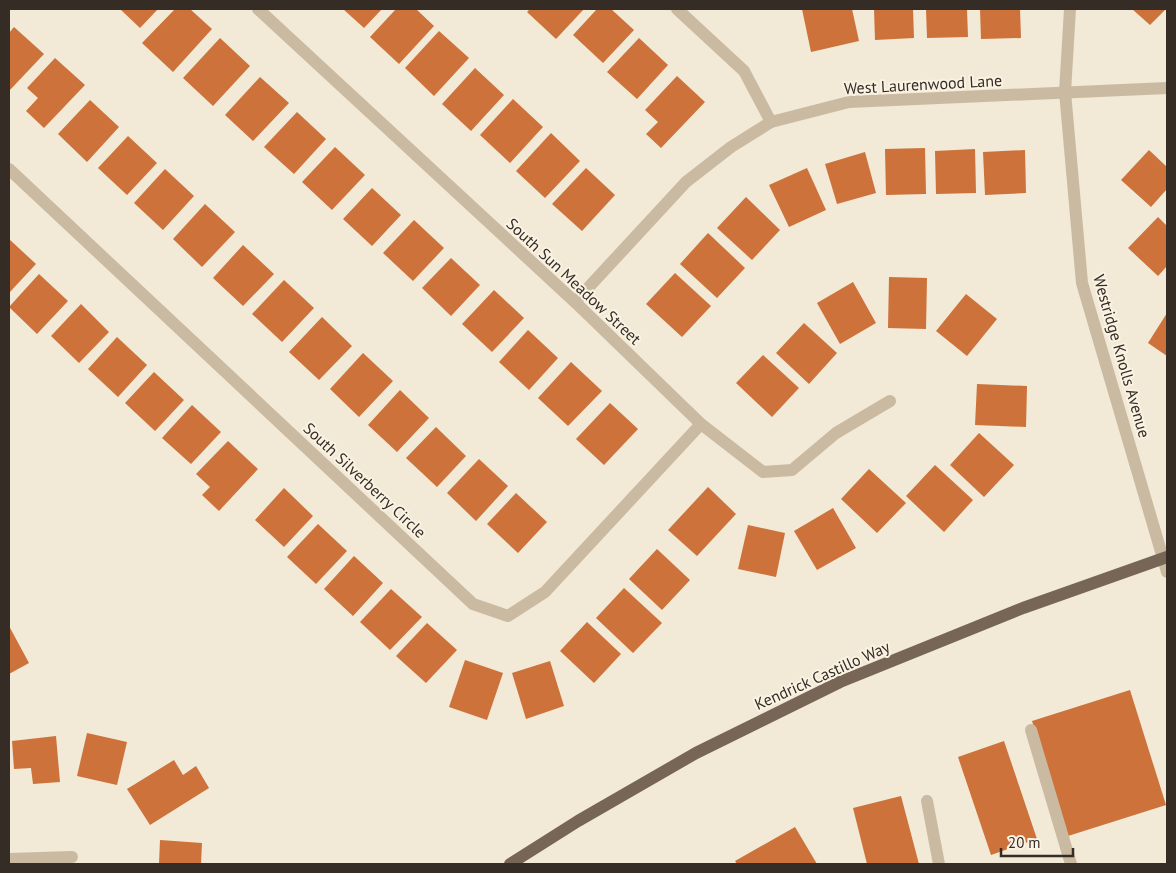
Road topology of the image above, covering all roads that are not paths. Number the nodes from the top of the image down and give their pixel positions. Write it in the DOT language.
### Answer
graph roads {
  1 [pos="258,9"];
  2 [pos="677,9"];
  3 [pos="1070,9"];
  4 [pos="1167,88"];
  5 [pos="1065,92"];
  6 [pos="771,122"];
  7 [pos="9,169"];
  8 [pos="575,302"];
  9 [pos="890,401"];
  10 [pos="701,424"];
  11 [pos="1165,558"];
  12 [pos="1167,572"];
  13 [pos="1031,730"];
  14 [pos="927,801"];
  15 [pos="72,857"];
  16 [pos="9,859"];
  17 [pos="510,864"];
  18 [pos="939,864"];
  19 [pos="1071,864"];
  1 -- 8 [label="street, South Sun Meadow Street"];
  2 -- 6 [label="street"];
  3 -- 5 [label="street, Westridge Knolls Avenue"];
  4 -- 5 [label="street, West Laurenwood Lane"];
  5 -- 6 [label="street, West Laurenwood Lane"];
  5 -- 11 [label="street, Westridge Knolls Avenue"];
  6 -- 8 [label="street, West Laurenwood Lane"];
  7 -- 10 [label="street, South Silverberry Circle"];
  8 -- 10 [label="street, South Sun Meadow Street"];
  9 -- 10 [label="street, South Sun Meadow Street"];
  11 -- 12 [label="street, Westridge Knolls Avenue"];
  11 -- 17 [label="main road, Kendrick Castillo Way"];
  13 -- 19 [label="street"];
  14 -- 18 [label="street"];
  15 -- 16 [label="street"];
}
